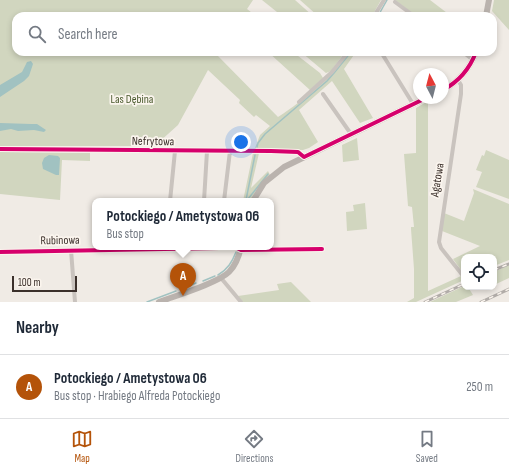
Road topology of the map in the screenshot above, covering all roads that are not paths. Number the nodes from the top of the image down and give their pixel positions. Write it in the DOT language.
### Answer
graph roads {
  1 [pos="384,0"];
  2 [pos="489,0"];
  3 [pos="395,2"];
  4 [pos="376,12"];
  5 [pos="409,12"];
  6 [pos="487,12"];
  7 [pos="345,56"];
  8 [pos="383,56"];
  9 [pos="468,56"];
  10 [pos="474,56"];
  11 [pos="473,60"];
  12 [pos="458,80"];
  13 [pos="449,86"];
  14 [pos="323,94"];
  15 [pos="299,102"];
  16 [pos="413,104"];
  17 [pos="351,134"];
  18 [pos="0,149"];
  19 [pos="175,151"];
  20 [pos="207,151"];
  21 [pos="230,151"];
  22 [pos="304,157"];
  23 [pos="170,198"];
  24 [pos="204,198"];
  25 [pos="224,198"];
  26 [pos="255,198"];
  27 [pos="274,248"];
  28 [pos="322,249"];
  29 [pos="71,250"];
  30 [pos="92,250"];
  31 [pos="240,250"];
  32 [pos="0,252"];
  33 [pos="461,273"];
  34 [pos="221,278"];
  35 [pos="75,302"];
  36 [pos="159,302"];
  37 [pos="241,302"];
  1 -- 4 [label="street"];
  2 -- 6 [label="street"];
  3 -- 5 [label="street"];
  7 -- 15 [label="street"];
  8 -- 16 [label="street"];
  9 -- 11 [label="street"];
  10 -- 11 [label="street"];
  11 -- 12 [label="street"];
  12 -- 13 [label="street"];
  12 -- 33 [label="street, Agatowa"];
  14 -- 17 [label="street"];
  16 -- 17 [label="street"];
  17 -- 22 [label="street"];
  18 -- 19 [label="street, Nefrytowa"];
  19 -- 20 [label="street, Nefrytowa"];
  19 -- 23 [label="street"];
  20 -- 21 [label="street, Nefrytowa"];
  20 -- 24 [label="street"];
  21 -- 22 [label="street, Nefrytowa"];
  21 -- 25 [label="street"];
  22 -- 26 [label="street"];
  27 -- 28 [label="street, Rubinowa"];
  29 -- 30 [label="street, Rubinowa"];
  29 -- 32 [label="street, Rubinowa"];
  29 -- 35 [label="street"];
  31 -- 34 [label="street"];
  34 -- 36 [label="street"];
  34 -- 37 [label="street"];
}
